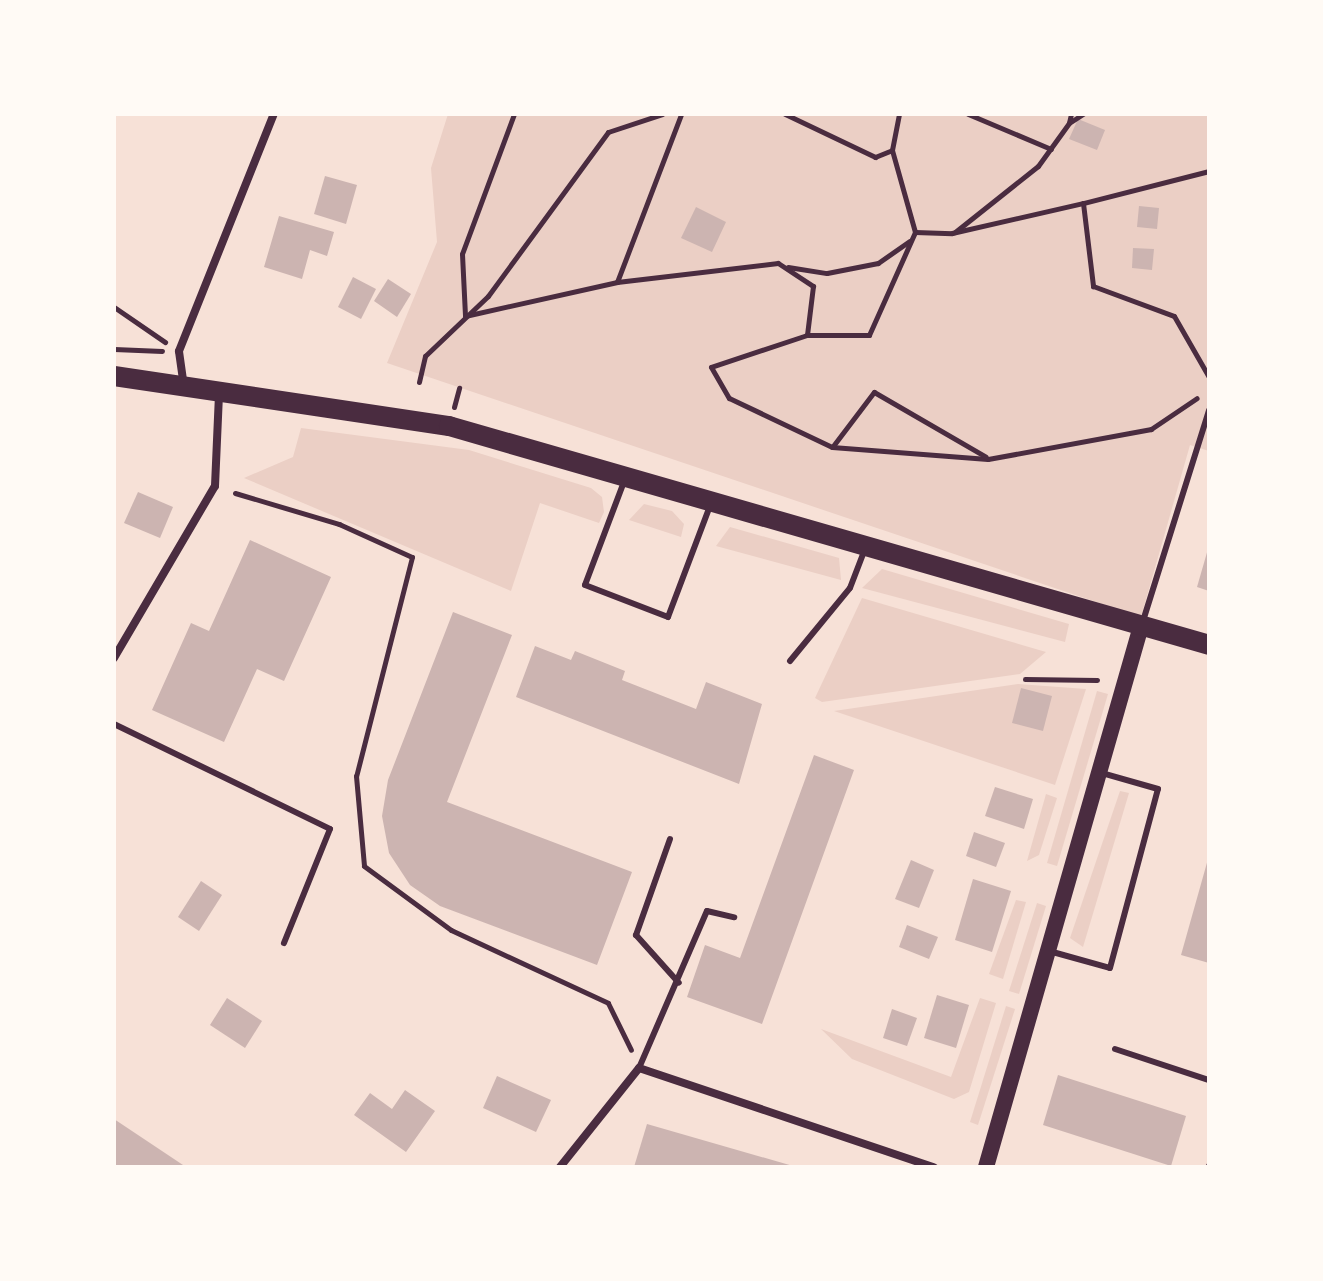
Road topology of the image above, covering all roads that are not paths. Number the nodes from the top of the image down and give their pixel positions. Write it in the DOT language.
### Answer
graph roads {
  1 [pos="274,114"];
  2 [pos="114,376"];
  3 [pos="185,389"];
  4 [pos="219,392"];
  5 [pos="1209,410"];
  6 [pos="627,474"];
  7 [pos="711,502"];
  8 [pos="866,545"];
  9 [pos="1141,626"];
  10 [pos="1209,645"];
  11 [pos="114,658"];
  12 [pos="790,661"];
  13 [pos="114,724"];
  14 [pos="1102,773"];
  15 [pos="670,839"];
  16 [pos="734,917"];
  17 [pos="284,943"];
  18 [pos="1049,951"];
  19 [pos="679,983"];
  20 [pos="1115,1049"];
  21 [pos="639,1068"];
  22 [pos="1209,1080"];
  23 [pos="560,1167"];
  24 [pos="934,1167"];
  25 [pos="986,1167"];
  1 -- 3 [label="street"];
  2 -- 3 [label="main road"];
  3 -- 4 [label="main road"];
  4 -- 6 [label="main road"];
  4 -- 11 [label="street"];
  5 -- 9 [label="lane"];
  6 -- 7 [label="main road"];
  6 -- 7 [label="lane"];
  7 -- 8 [label="main road"];
  8 -- 9 [label="main road"];
  8 -- 12 [label="lane"];
  9 -- 10 [label="main road"];
  9 -- 14 [label="main road"];
  13 -- 17 [label="lane"];
  14 -- 18 [label="main road"];
  14 -- 18 [label="lane"];
  15 -- 19 [label="lane"];
  16 -- 19 [label="lane"];
  18 -- 25 [label="main road"];
  19 -- 21 [label="lane"];
  20 -- 22 [label="lane"];
  21 -- 23 [label="street"];
  21 -- 24 [label="street"];
}
